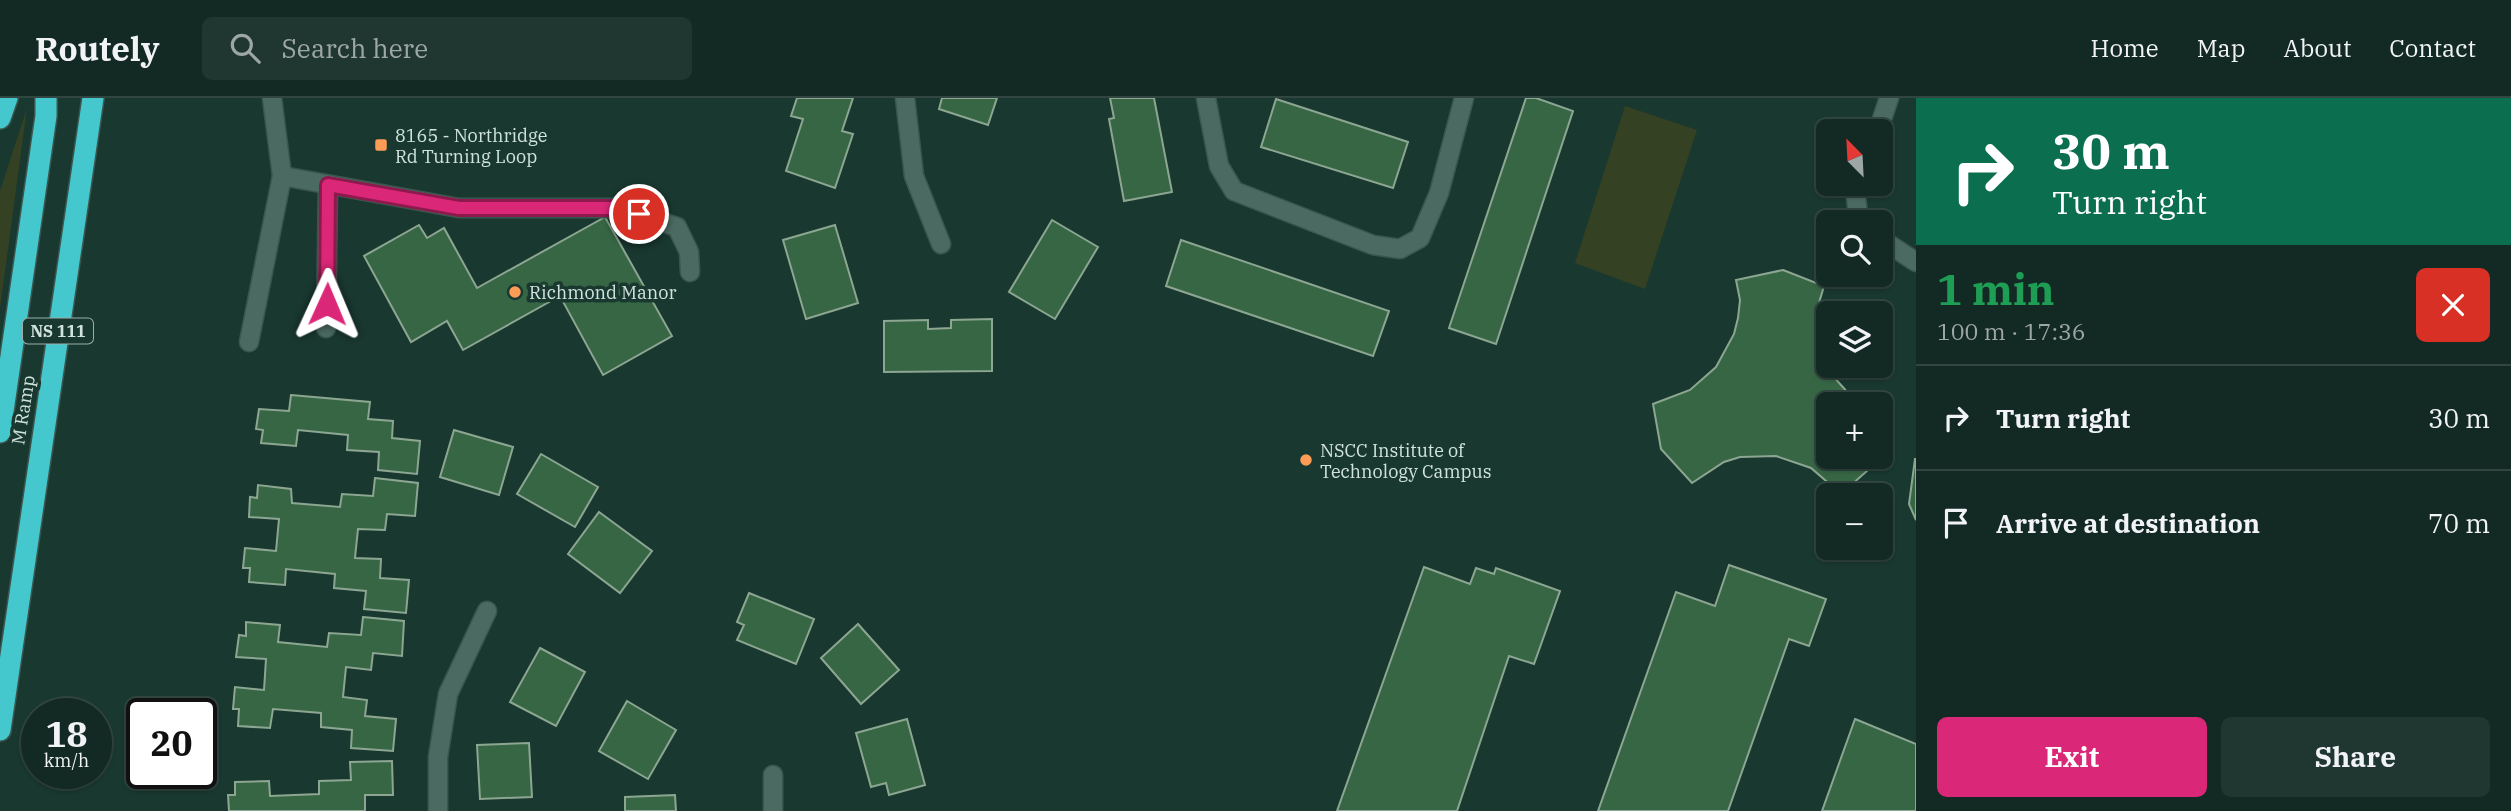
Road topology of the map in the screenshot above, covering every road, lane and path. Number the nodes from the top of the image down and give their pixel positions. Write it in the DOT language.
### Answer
graph roads {
  1 [pos="7,98"];
  2 [pos="46,98"];
  3 [pos="93,98"];
  4 [pos="272,98"];
  5 [pos="905,98"];
  6 [pos="1206,98"];
  7 [pos="1464,98"];
  8 [pos="1889,98"];
  9 [pos="0,118"];
  10 [pos="1882,119"];
  11 [pos="282,176"];
  12 [pos="328,185"];
  13 [pos="941,244"];
  14 [pos="1893,247"];
  15 [pos="1916,262"];
  16 [pos="690,272"];
  17 [pos="326,328"];
  18 [pos="249,342"];
  19 [pos="0,432"];
  20 [pos="487,611"];
  21 [pos="0,730"];
  22 [pos="773,775"];
  23 [pos="438,811"];
  24 [pos="773,811"];
  1 -- 9 [label="highway"];
  2 -- 19 [label="highway"];
  3 -- 21 [label="highway, M Ramp / NS 111"];
  4 -- 11 [label="street"];
  5 -- 13 [label="street"];
  6 -- 7 [label="street"];
  8 -- 10 [label="street"];
  11 -- 12 [label="street"];
  11 -- 18 [label="street"];
  12 -- 16 [label="street"];
  12 -- 17 [label="street"];
  14 -- 15 [label="street"];
  20 -- 23 [label="street"];
  22 -- 24 [label="street"];
}
